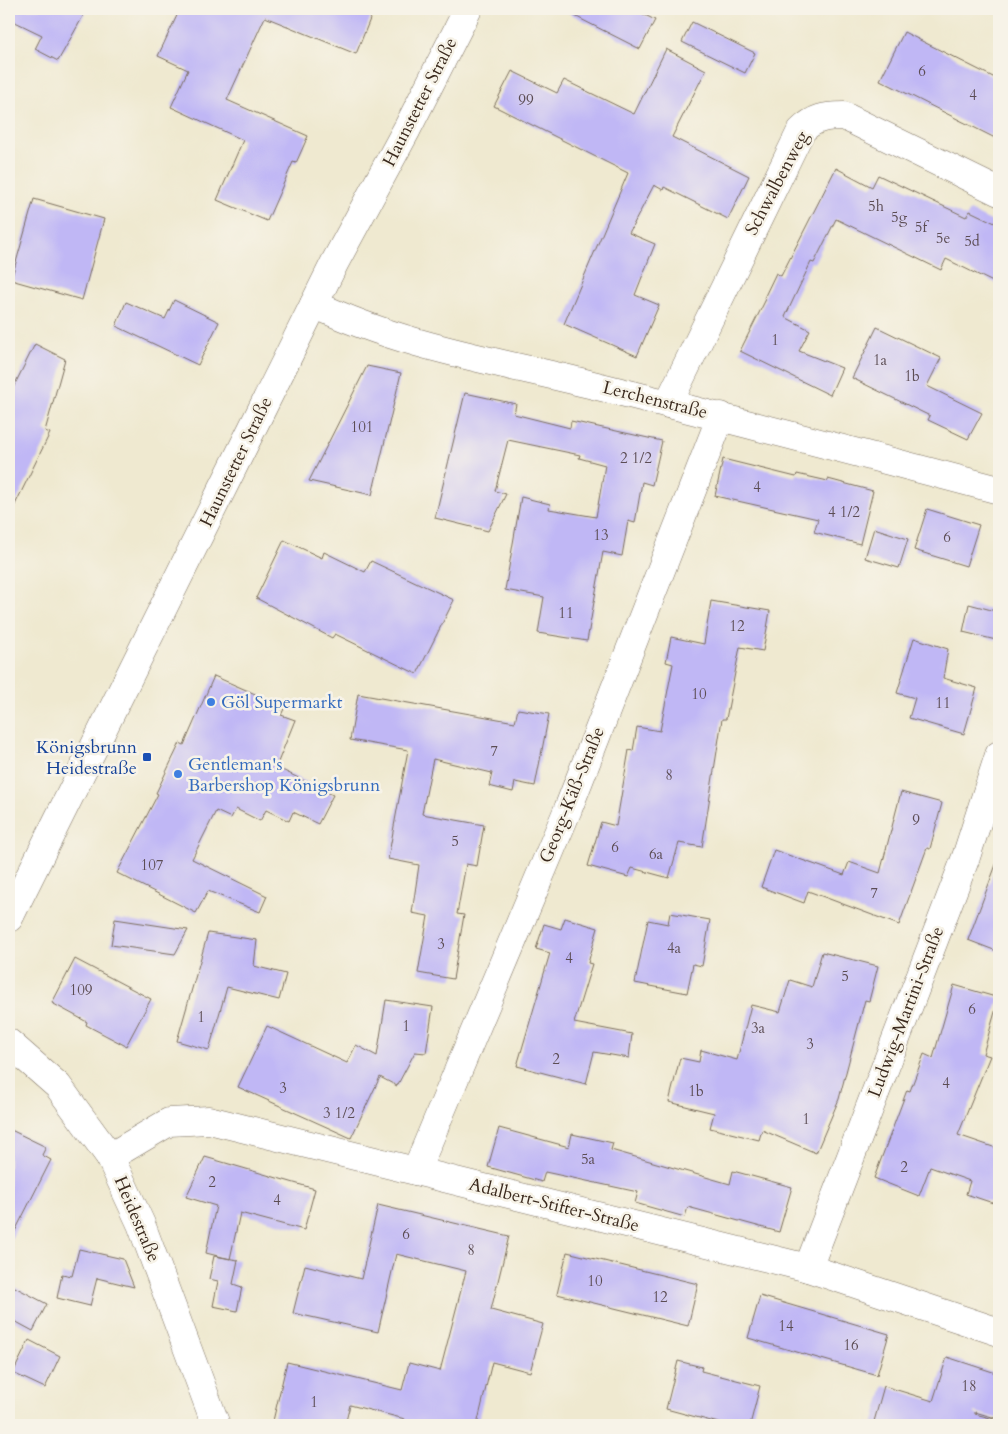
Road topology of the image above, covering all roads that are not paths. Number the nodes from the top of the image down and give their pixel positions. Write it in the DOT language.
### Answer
graph roads {
  1 [pos="468,9"];
  2 [pos="999,192"];
  3 [pos="314,304"];
  4 [pos="668,404"];
  5 [pos="721,416"];
  6 [pos="999,490"];
  7 [pos="999,755"];
  8 [pos="9,918"];
  9 [pos="9,1043"];
  10 [pos="110,1157"];
  11 [pos="416,1171"];
  12 [pos="808,1268"];
  13 [pos="999,1332"];
  14 [pos="216,1425"];
  1 -- 3 [label="street, Haunstetter Straße"];
  2 -- 4 [label="street, Schwalbenweg"];
  3 -- 4 [label="street, Lerchenstraße"];
  3 -- 8 [label="street, Haunstetter Straße"];
  4 -- 5 [label="street, Lerchenstraße"];
  5 -- 6 [label="street, Lerchenstraße"];
  5 -- 11 [label="street, Georg-Käß-Straße"];
  7 -- 12 [label="street, Ludwig-Martini-Straße"];
  9 -- 10 [label="street, Heidestraße"];
  10 -- 11 [label="street, Adalbert-Stifter-Straße"];
  10 -- 14 [label="street, Heidestraße"];
  11 -- 12 [label="street, Adalbert-Stifter-Straße"];
  12 -- 13 [label="street, Adalbert-Stifter-Straße"];
}
